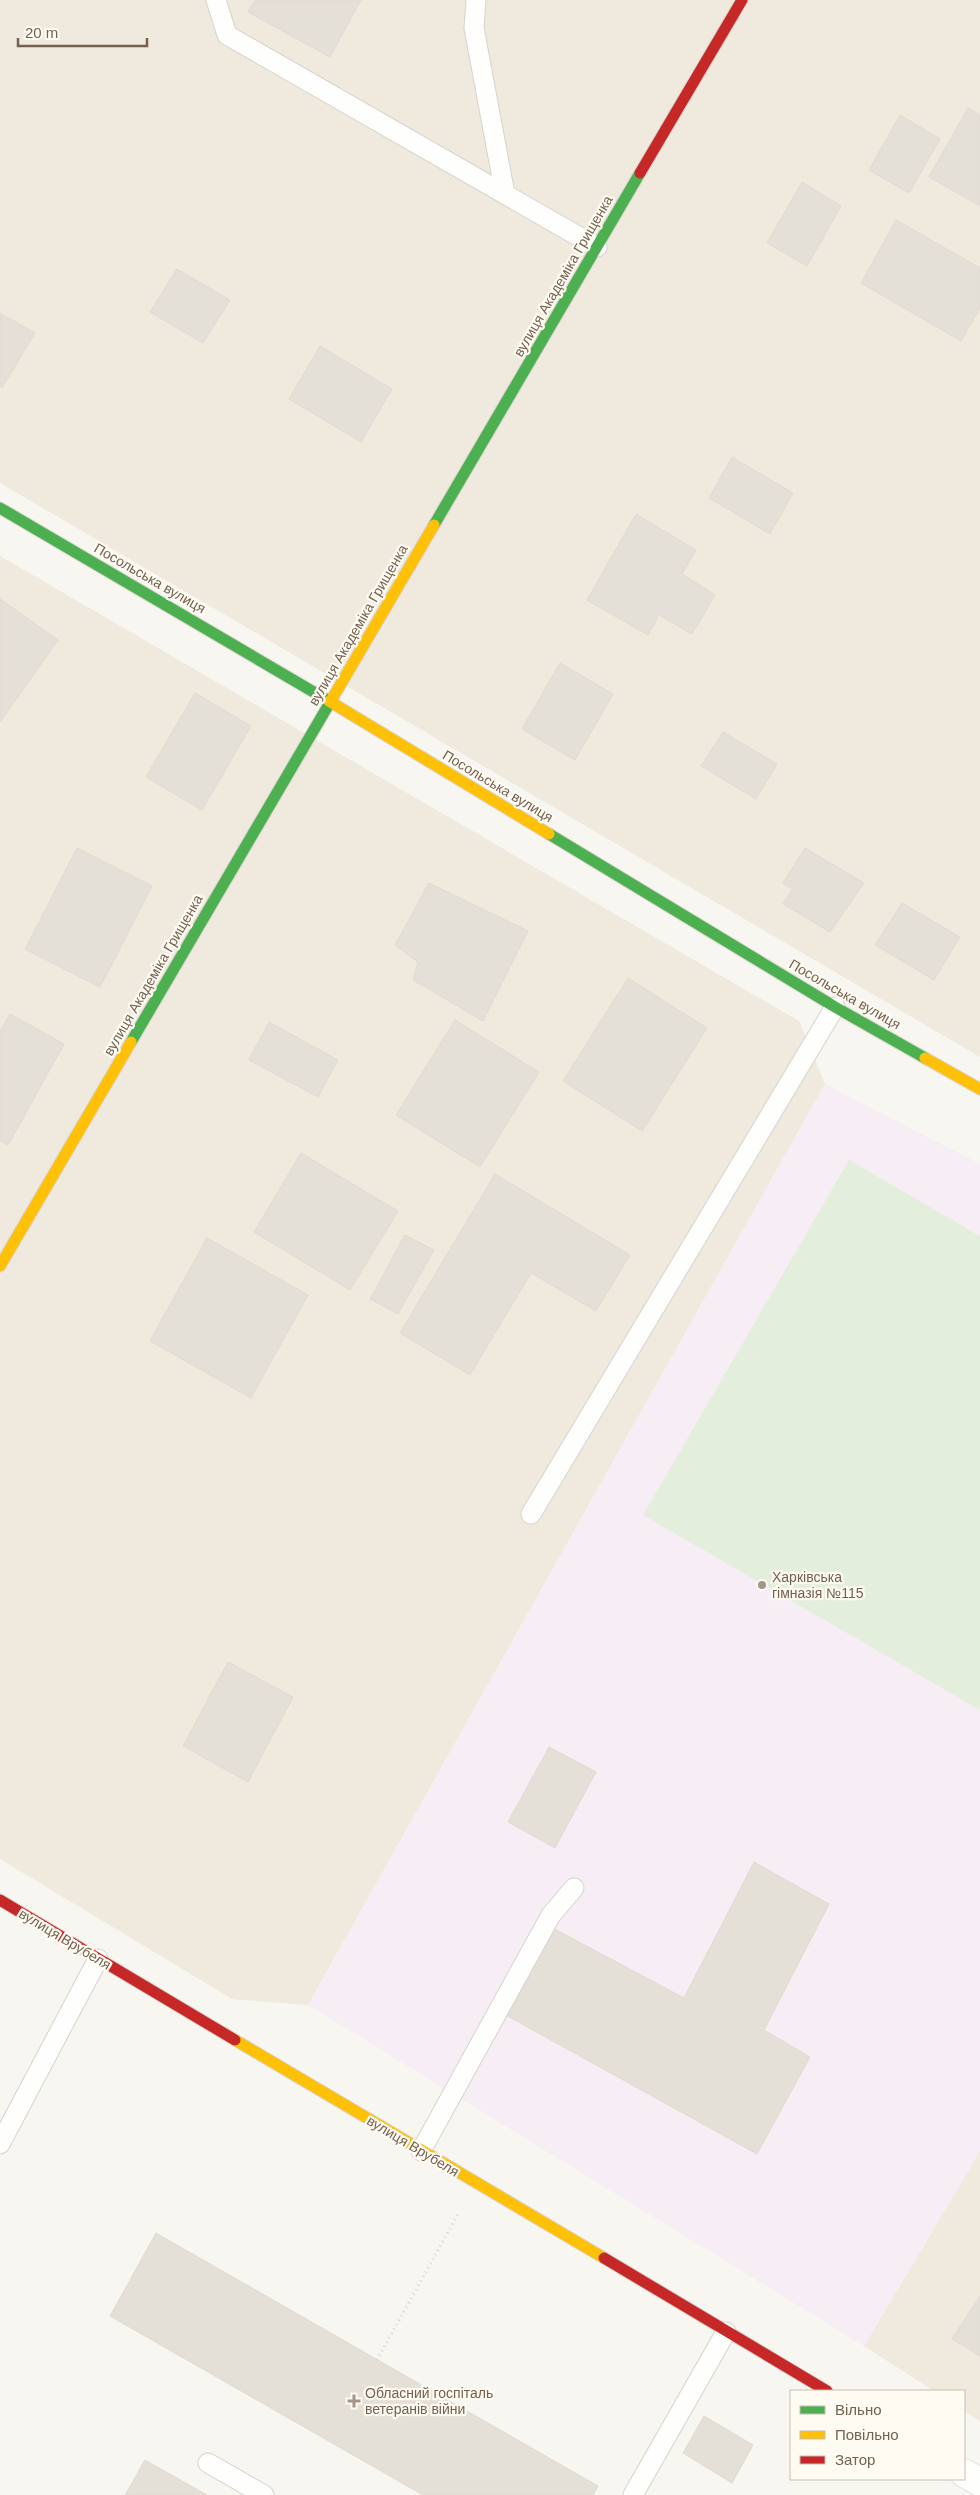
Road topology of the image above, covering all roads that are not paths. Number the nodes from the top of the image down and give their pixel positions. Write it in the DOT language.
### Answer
graph roads {
  1 [pos="216,0"];
  2 [pos="476,0"];
  3 [pos="742,0"];
  4 [pos="505,194"];
  5 [pos="597,247"];
  6 [pos="0,508"];
  7 [pos="331,702"];
  8 [pos="835,1007"];
  9 [pos="980,1089"];
  10 [pos="0,1266"];
  11 [pos="531,1514"];
  12 [pos="574,1888"];
  13 [pos="0,1900"];
  14 [pos="98,1959"];
  15 [pos="0,2144"];
  16 [pos="421,2151"];
  17 [pos="726,2332"];
  18 [pos="825,2390"];
  19 [pos="208,2463"];
  20 [pos="965,2474"];
  21 [pos="980,2482"];
  22 [pos="264,2495"];
  23 [pos="633,2495"];
  1 -- 4 [label="lane"];
  2 -- 4 [label="lane"];
  3 -- 5 [label="street, вулиця Академіка Грищенка"];
  4 -- 5 [label="lane"];
  5 -- 7 [label="street, вулиця Академіка Грищенка"];
  6 -- 7 [label="street, Посольська вулиця"];
  7 -- 8 [label="street, Посольська вулиця"];
  7 -- 10 [label="street, вулиця Академіка Грищенка"];
  8 -- 9 [label="street, Посольська вулиця"];
  8 -- 11 [label="lane"];
  12 -- 16 [label="lane"];
  13 -- 14 [label="street, вулиця Врубеля"];
  14 -- 15 [label="lane"];
  14 -- 16 [label="street, вулиця Врубеля"];
  16 -- 17 [label="street, вулиця Врубеля"];
  17 -- 18 [label="street, вулиця Врубеля"];
  17 -- 23 [label="lane"];
  19 -- 22 [label="lane"];
  20 -- 21 [label="street"];
}
